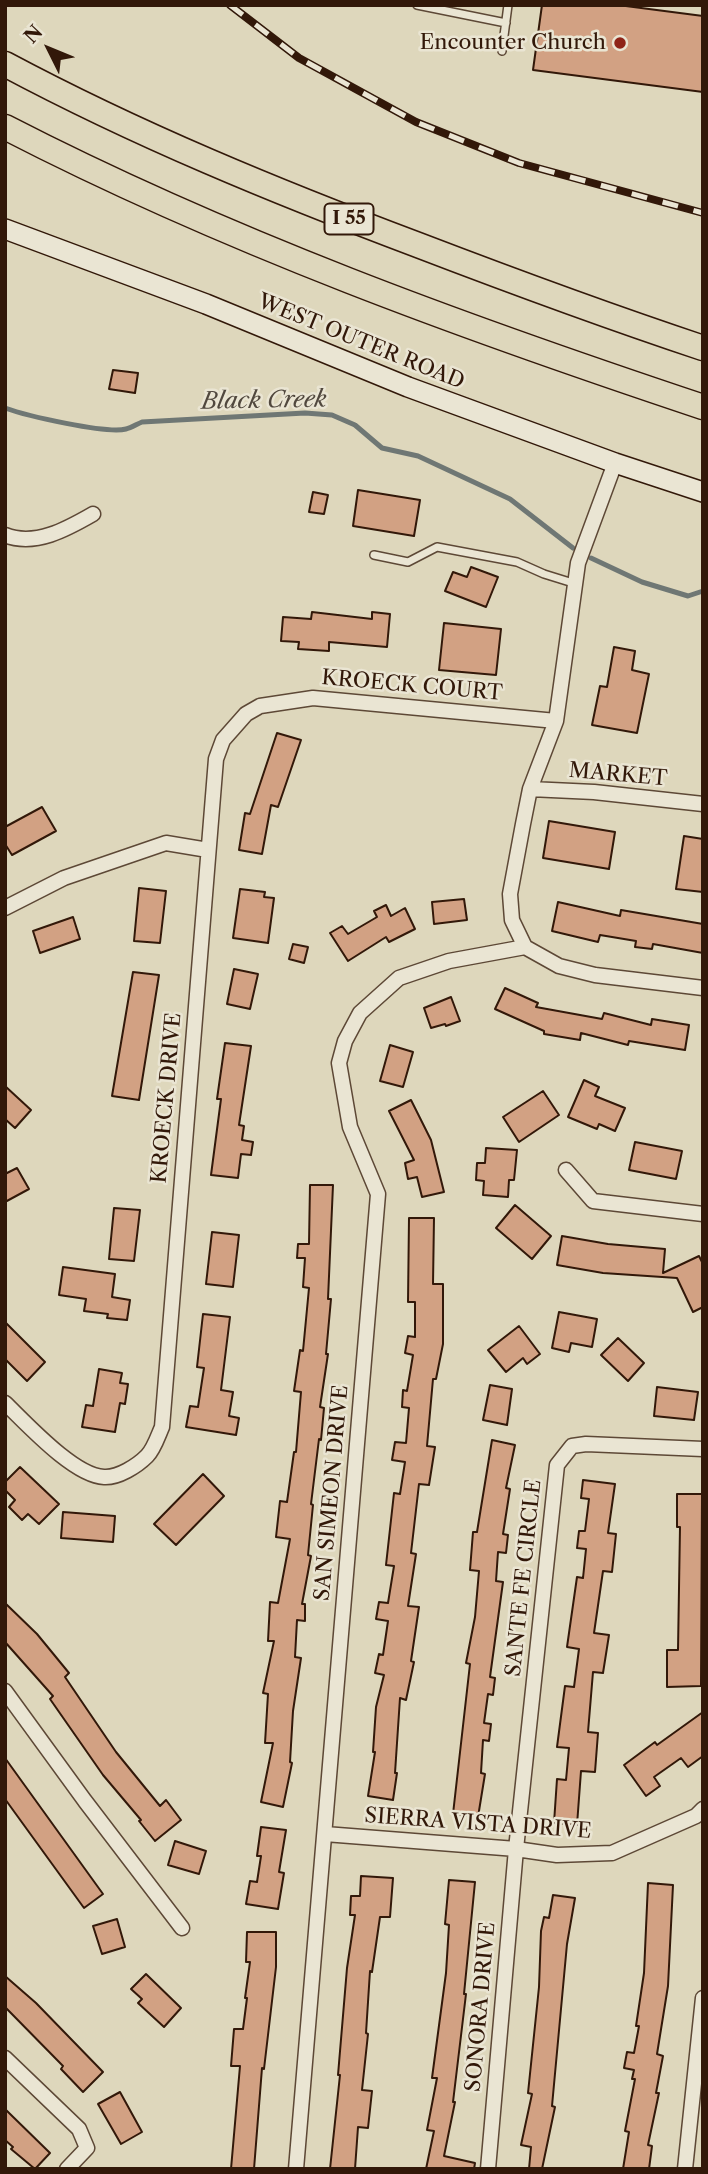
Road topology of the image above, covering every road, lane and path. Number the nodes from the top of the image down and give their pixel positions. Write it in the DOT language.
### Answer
graph roads {
  1 [pos="417,5"];
  2 [pos="508,5"];
  3 [pos="506,23"];
  4 [pos="502,51"];
  5 [pos="5,64"];
  6 [pos="5,127"];
  7 [pos="5,229"];
  8 [pos="703,348"];
  9 [pos="703,407"];
  10 [pos="615,463"];
  11 [pos="703,492"];
  12 [pos="93,514"];
  13 [pos="5,535"];
  14 [pos="374,555"];
  15 [pos="573,583"];
  16 [pos="556,721"];
  17 [pos="530,789"];
  18 [pos="703,804"];
  19 [pos="208,850"];
  20 [pos="5,908"];
  21 [pos="525,947"];
  22 [pos="703,988"];
  23 [pos="566,1171"];
  24 [pos="703,1214"];
  25 [pos="5,1403"];
  26 [pos="703,1449"];
  27 [pos="5,1691"];
  28 [pos="700,1816"];
  29 [pos="324,1834"];
  30 [pos="516,1849"];
  31 [pos="182,1928"];
  32 [pos="703,1998"];
  33 [pos="5,2058"];
  34 [pos="67,2169"];
  35 [pos="296,2169"];
  36 [pos="488,2169"];
  37 [pos="685,2169"];
  1 -- 3 [label="lane"];
  2 -- 3 [label="lane"];
  3 -- 4 [label="lane"];
  5 -- 8 [label="highway, I 55"];
  6 -- 9 [label="highway"];
  7 -- 10 [label="street, WEST OUTER ROAD"];
  10 -- 11 [label="street, WEST OUTER ROAD"];
  10 -- 15 [label="street"];
  12 -- 13 [label="street"];
  14 -- 15 [label="lane"];
  15 -- 16 [label="street"];
  16 -- 17 [label="street"];
  16 -- 19 [label="street, KROECK COURT"];
  17 -- 18 [label="street, MARKET"];
  17 -- 21 [label="street"];
  19 -- 20 [label="street"];
  19 -- 25 [label="street, KROECK DRIVE"];
  21 -- 22 [label="street"];
  21 -- 29 [label="street, SAN SIMEON DRIVE"];
  23 -- 24 [label="street"];
  26 -- 30 [label="street, SANTE FE CIRCLE"];
  27 -- 31 [label="street"];
  28 -- 30 [label="street, SIERRA VISTA DRIVE"];
  29 -- 30 [label="street, SIERRA VISTA DRIVE"];
  29 -- 35 [label="street, SAN SIMEON DRIVE"];
  30 -- 36 [label="street, SONORA DRIVE"];
  32 -- 37 [label="street"];
  33 -- 34 [label="street"];
}
